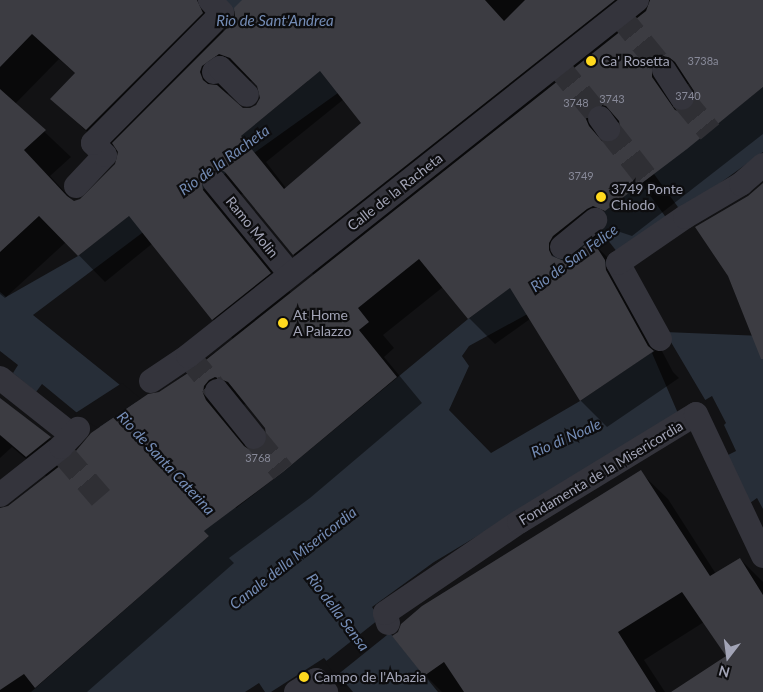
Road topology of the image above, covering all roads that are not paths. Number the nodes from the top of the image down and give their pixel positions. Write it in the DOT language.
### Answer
graph roads {
  1 [pos="637,0"];
  2 [pos="216,6"];
  3 [pos="664,70"];
  4 [pos="214,72"];
  5 [pos="247,95"];
  6 [pos="682,98"];
  7 [pos="763,165"];
  8 [pos="214,181"];
  9 [pos="76,186"];
  10 [pos="595,220"];
  11 [pos="562,247"];
  12 [pos="290,274"];
  13 [pos="660,339"];
  14 [pos="0,378"];
  15 [pos="152,381"];
  16 [pos="217,391"];
  17 [pos="254,437"];
  18 [pos="0,495"];
  19 [pos="763,556"];
  20 [pos="388,624"];
  21 [pos="296,692"];
  22 [pos="325,692"];
  1 -- 12 [label="street, Calle de la Racheta"];
  2 -- 9 [label="street"];
  3 -- 6 [label="street"];
  4 -- 5 [label="street"];
  7 -- 13 [label="street"];
  8 -- 12 [label="street, Ramo Molin"];
  10 -- 11 [label="street"];
  12 -- 15 [label="street, Calle de la Racheta"];
  14 -- 18 [label="street"];
  16 -- 17 [label="street"];
  19 -- 20 [label="street, Fondamenta de la Misericordia"];
  21 -- 22 [label="street"];
}
